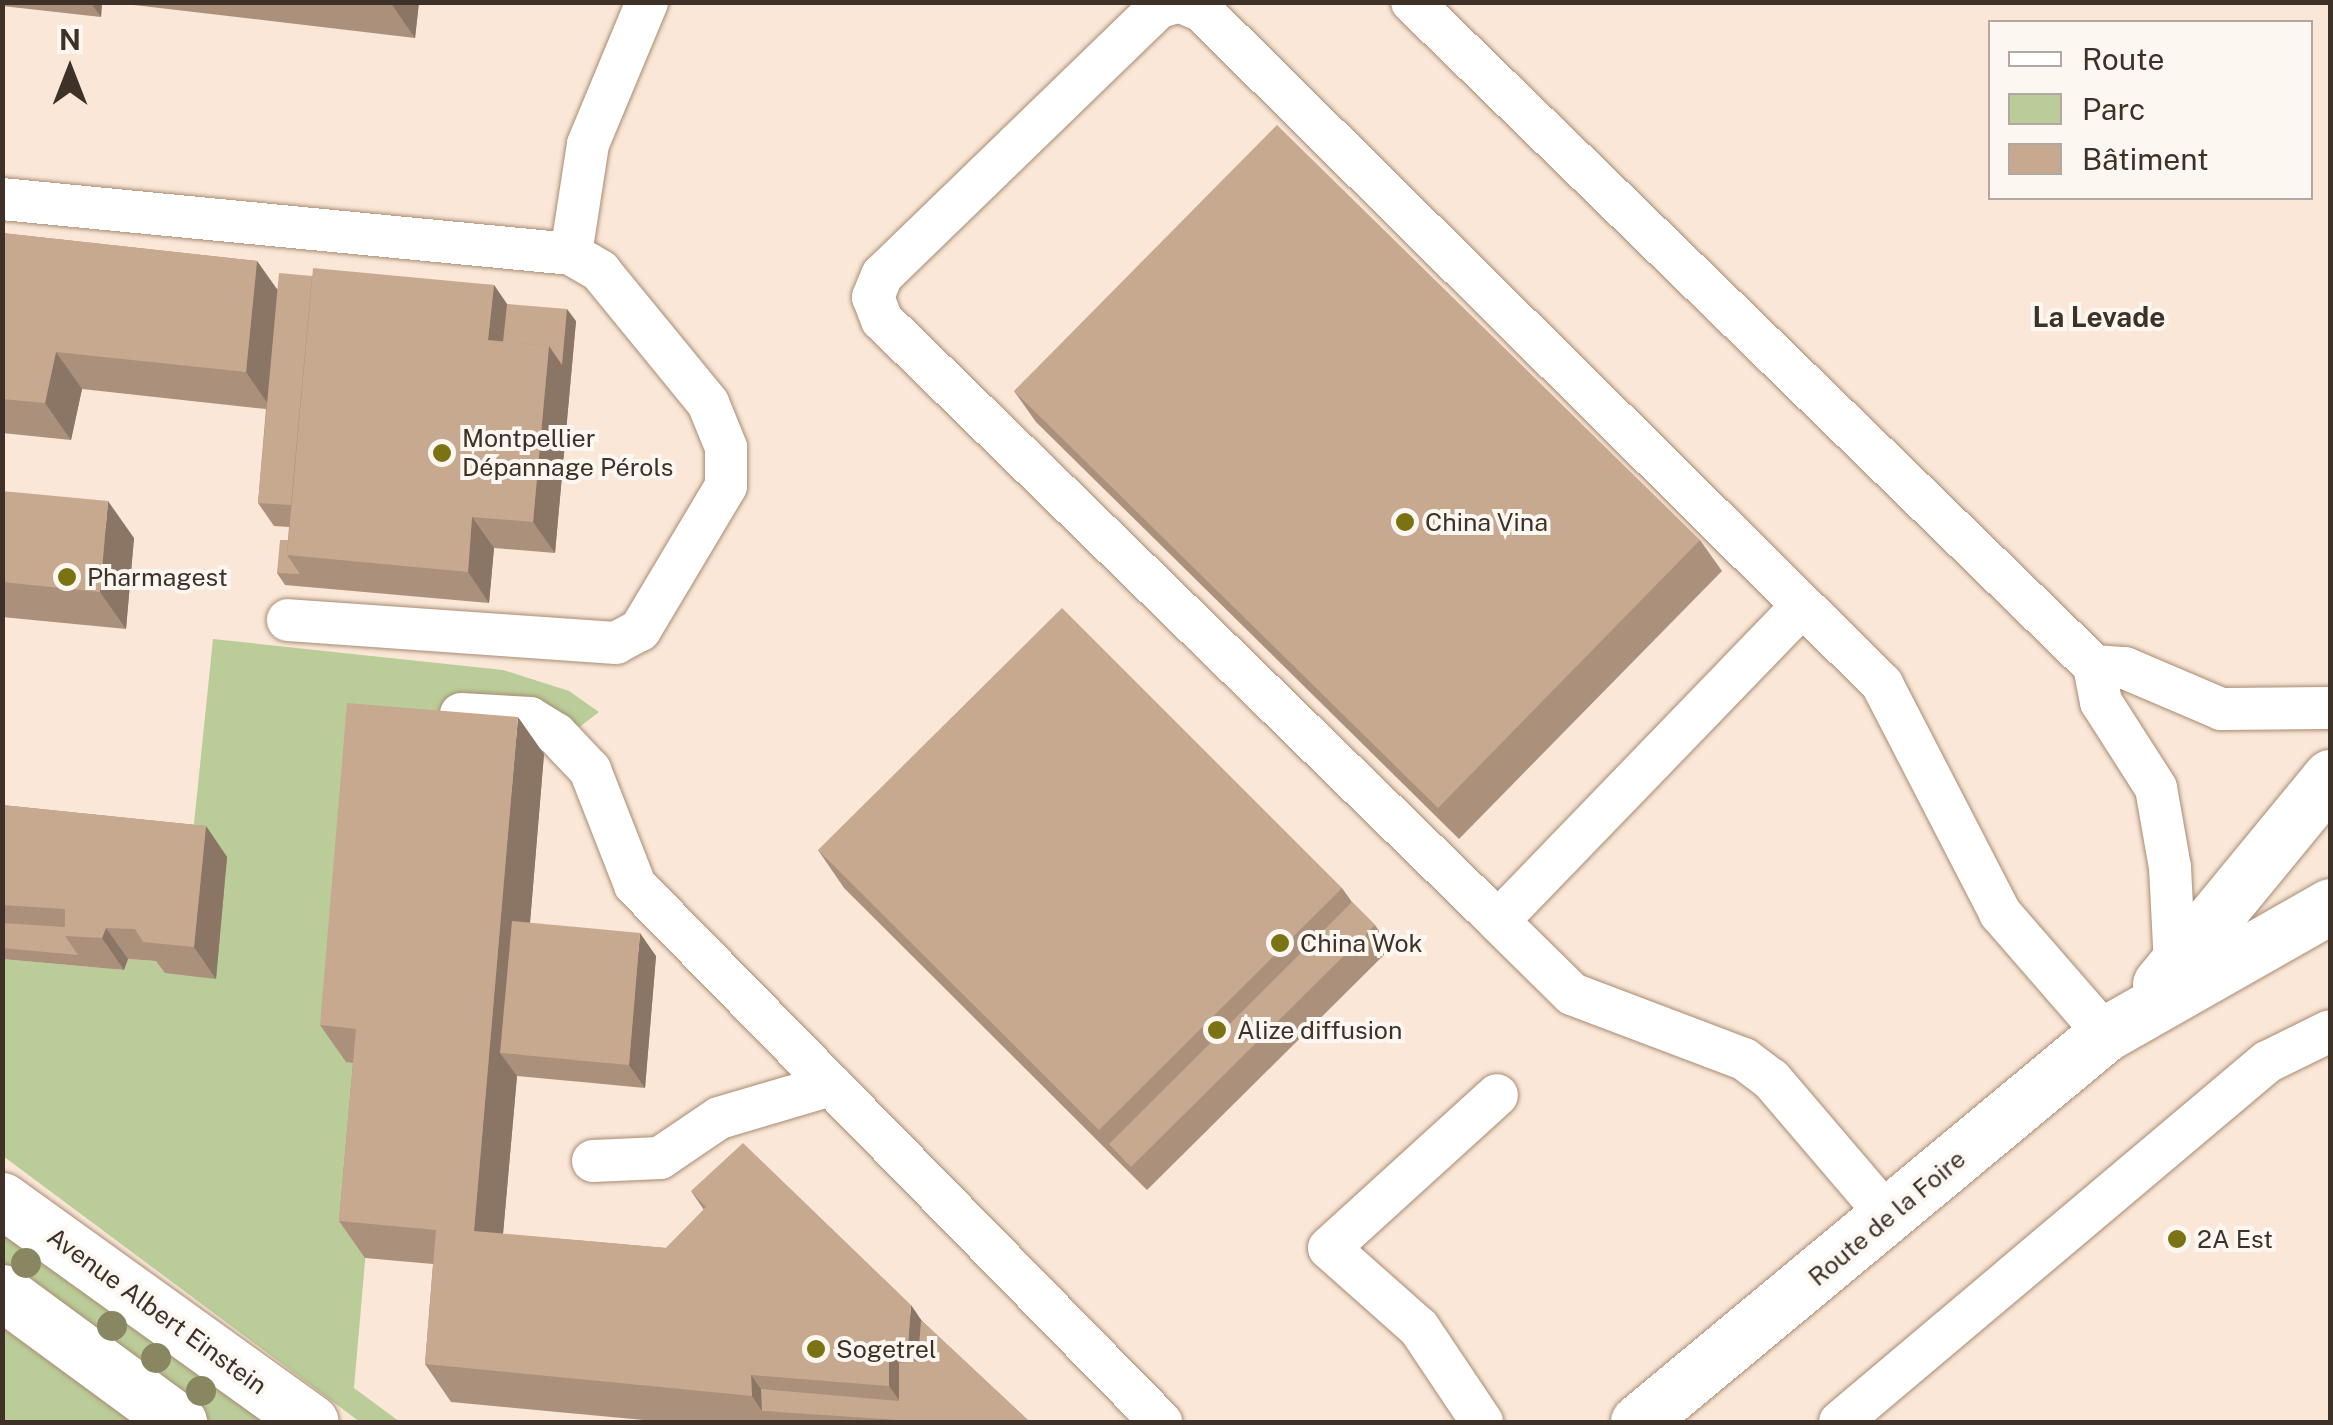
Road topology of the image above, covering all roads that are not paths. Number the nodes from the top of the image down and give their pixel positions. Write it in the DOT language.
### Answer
graph roads {
  1 [pos="647,2"];
  2 [pos="1179,2"];
  3 [pos="1412,2"];
  4 [pos="2,200"];
  5 [pos="571,254"];
  6 [pos="1802,606"];
  7 [pos="288,620"];
  8 [pos="2094,666"];
  9 [pos="2330,708"];
  10 [pos="418,711"];
  11 [pos="2330,776"];
  12 [pos="2330,906"];
  13 [pos="1498,921"];
  14 [pos="2175,967"];
  15 [pos="2120,1024"];
  16 [pos="2330,1030"];
  17 [pos="831,1085"];
  18 [pos="1496,1095"];
  19 [pos="593,1160"];
  20 [pos="2,1200"];
  21 [pos="1889,1217"];
  22 [pos="2,1292"];
  23 [pos="179,1422"];
  24 [pos="311,1422"];
  25 [pos="1161,1422"];
  26 [pos="1482,1422"];
  27 [pos="1638,1422"];
  28 [pos="1840,1422"];
  1 -- 5 [label="lane"];
  2 -- 6 [label="lane"];
  2 -- 13 [label="lane"];
  3 -- 8 [label="lane"];
  4 -- 5 [label="lane"];
  5 -- 7 [label="lane"];
  6 -- 13 [label="lane"];
  6 -- 15 [label="lane"];
  8 -- 9 [label="lane"];
  8 -- 14 [label="lane"];
  10 -- 17 [label="lane"];
  11 -- 14 [label="street, Route de la Foire"];
  12 -- 15 [label="street, Route de la Foire"];
  13 -- 21 [label="lane"];
  14 -- 15 [label="street, Route de la Foire"];
  15 -- 21 [label="street, Route de la Foire"];
  16 -- 28 [label="lane"];
  17 -- 19 [label="lane"];
  17 -- 25 [label="lane"];
  18 -- 26 [label="lane"];
  20 -- 24 [label="street, Avenue Albert Einstein"];
  21 -- 27 [label="street, Route de la Foire"];
  22 -- 23 [label="street"];
}
